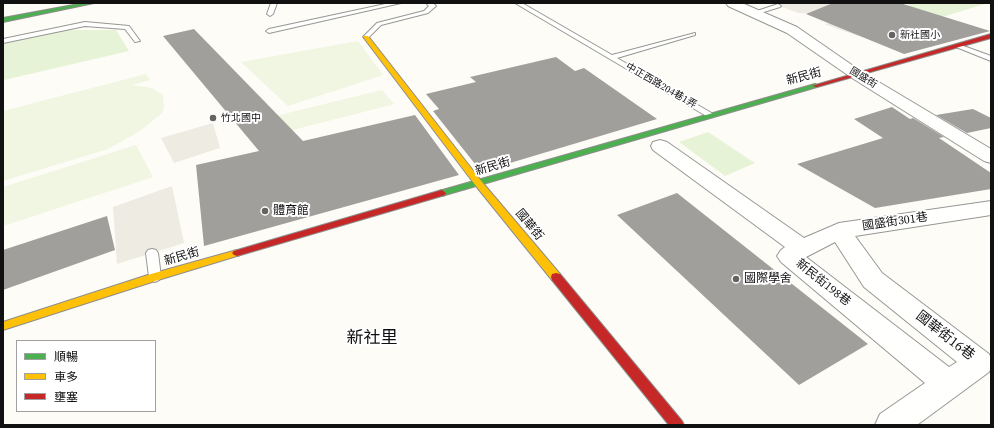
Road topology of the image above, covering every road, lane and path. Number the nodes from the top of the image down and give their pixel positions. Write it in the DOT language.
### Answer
graph roads {
  1 [pos="92,3"];
  2 [pos="274,3"];
  3 [pos="398,3"];
  4 [pos="429,3"];
  5 [pos="518,3"];
  6 [pos="732,3"];
  7 [pos="778,6"];
  8 [pos="754,13"];
  9 [pos="270,14"];
  10 [pos="3,20"];
  11 [pos="269,31"];
  12 [pos="693,34"];
  13 [pos="991,36"];
  14 [pos="366,37"];
  15 [pos="3,41"];
  16 [pos="137,41"];
  17 [pos="958,46"];
  18 [pos="925,48"];
  19 [pos="936,53"];
  20 [pos="611,57"];
  21 [pos="991,59"];
  22 [pos="857,75"];
  23 [pos="711,115"];
  24 [pos="660,146"];
  25 [pos="991,157"];
  26 [pos="479,184"];
  27 [pos="991,208"];
  28 [pos="839,231"];
  29 [pos="802,248"];
  30 [pos="152,253"];
  31 [pos="156,277"];
  32 [pos="3,326"];
  33 [pos="949,385"];
  34 [pos="677,425"];
  35 [pos="891,425"];
  1 -- 10 [label="street"];
  2 -- 9 [label="lane"];
  3 -- 11 [label="lane"];
  4 -- 14 [label="lane"];
  5 -- 20 [label="lane, 中正西路204巷1弄"];
  6 -- 8 [label="street, 國盛街"];
  7 -- 8 [label="lane"];
  8 -- 22 [label="street, 國盛街"];
  12 -- 20 [label="lane, 中正西路204巷1弄"];
  13 -- 17 [label="street, 新民街"];
  14 -- 26 [label="street, 國華街"];
  15 -- 16 [label="lane"];
  17 -- 19 [label="street, 新民街"];
  17 -- 21 [label="lane"];
  18 -- 19 [label="lane"];
  19 -- 22 [label="street, 新民街"];
  20 -- 23 [label="lane, 中正西路204巷1弄"];
  22 -- 23 [label="street, 新民街"];
  22 -- 25 [label="street, 國盛街"];
  23 -- 26 [label="street, 新民街"];
  24 -- 29 [label="street, 新民街198巷"];
  26 -- 31 [label="street, 新民街"];
  26 -- 34 [label="street, 國華街"];
  27 -- 28 [label="street, 國盛街301巷"];
  28 -- 29 [label="street, 國盛街301巷"];
  28 -- 33 [label="street, 國華街16巷"];
  29 -- 33 [label="street, 新民街198巷"];
  30 -- 31 [label="lane"];
  31 -- 32 [label="street, 新民街"];
  33 -- 35 [label="street, 國華街16巷"];
}
